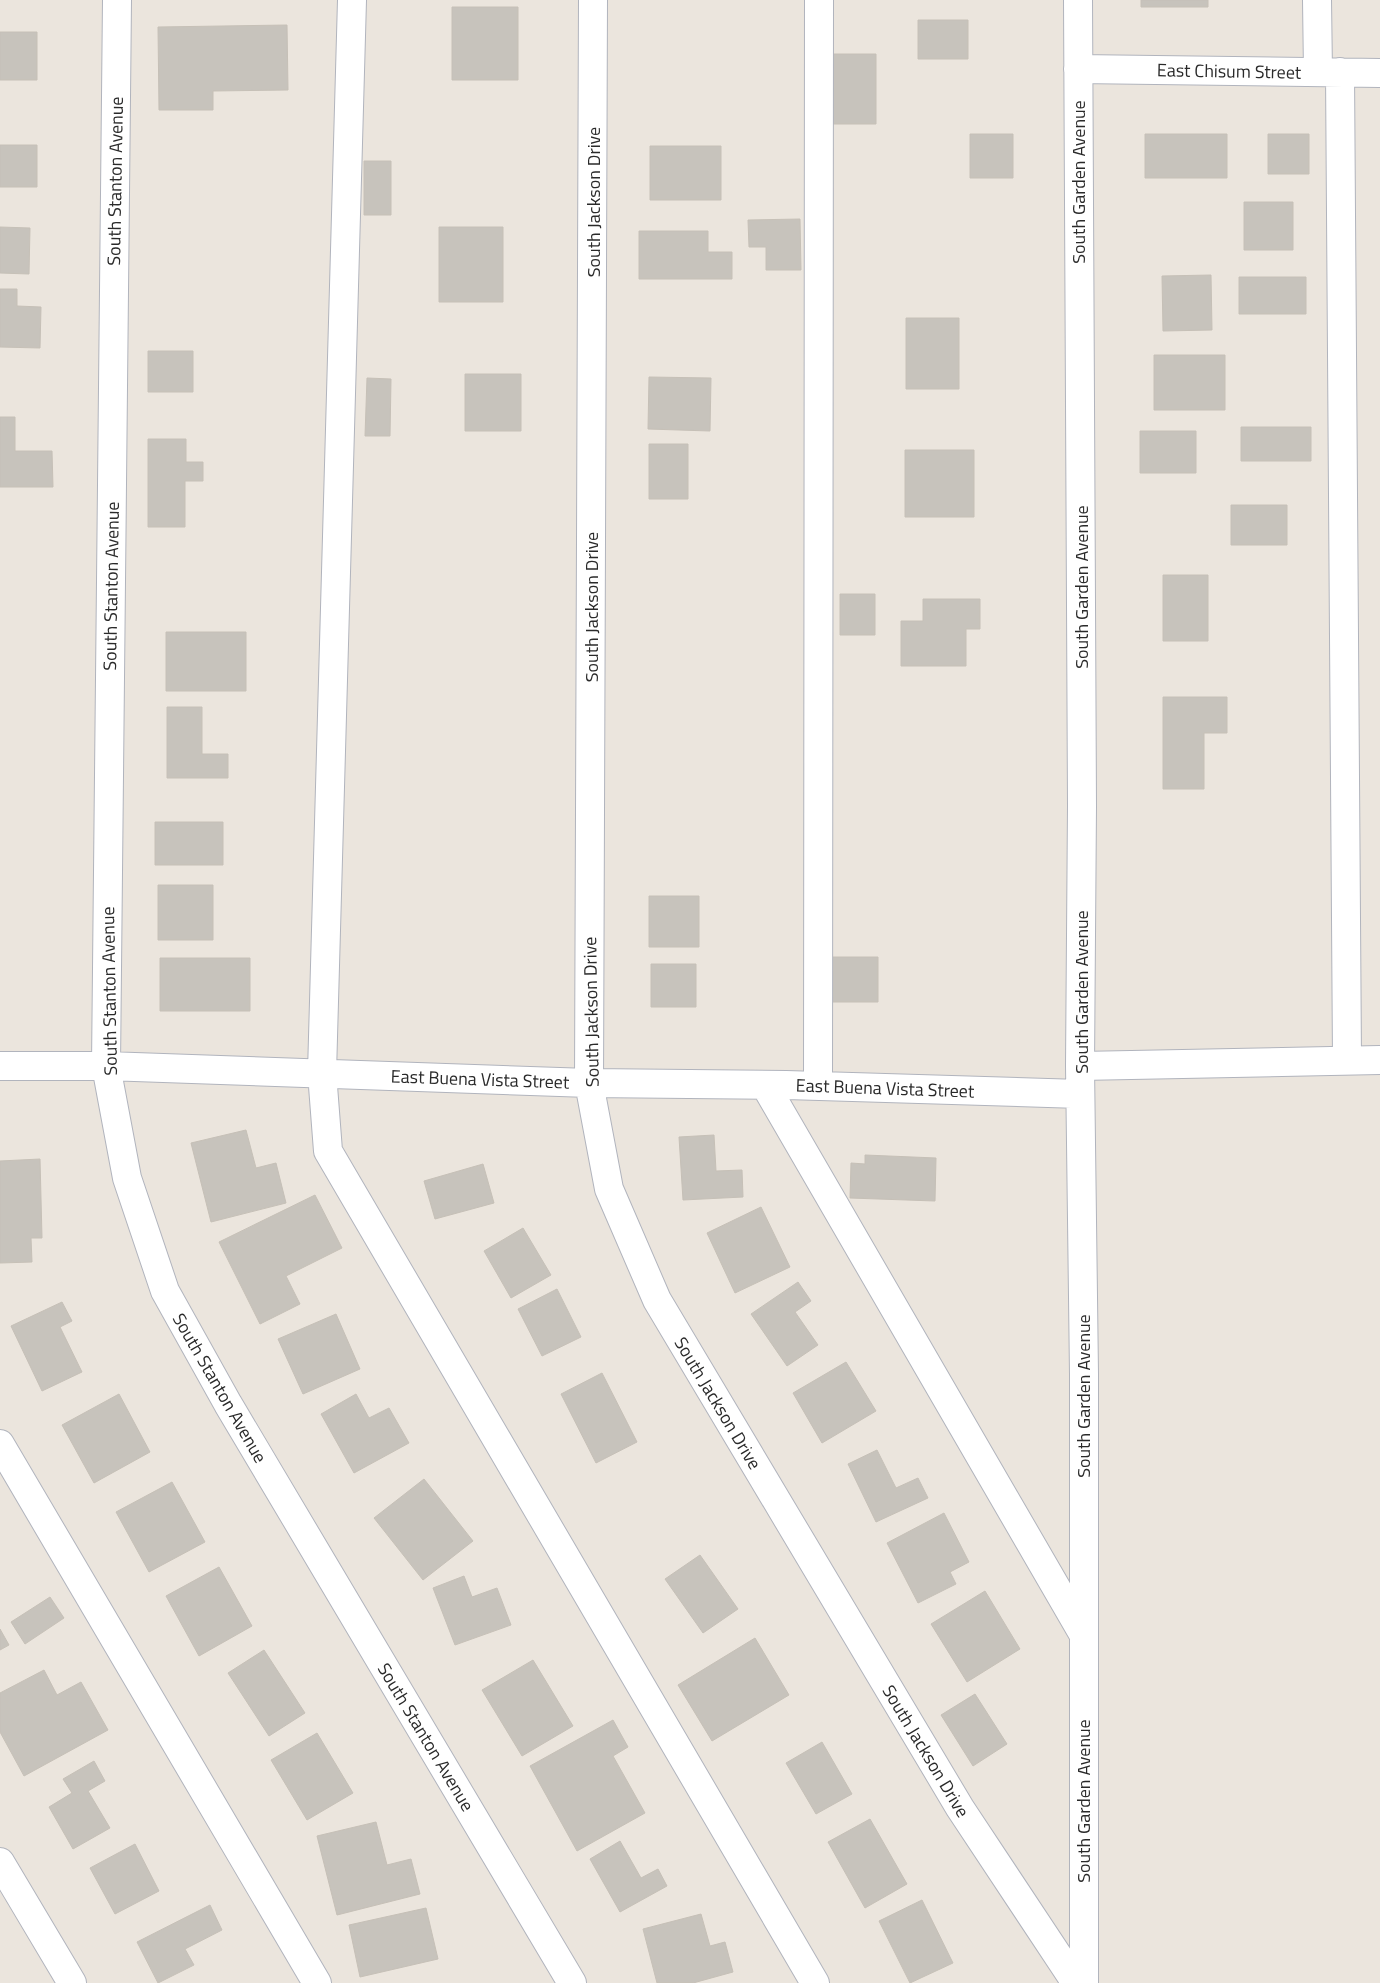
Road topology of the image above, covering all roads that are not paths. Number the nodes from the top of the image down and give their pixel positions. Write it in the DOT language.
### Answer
graph roads {
  1 [pos="116,0"];
  2 [pos="352,0"];
  3 [pos="594,0"];
  4 [pos="819,0"];
  5 [pos="1078,0"];
  6 [pos="1317,0"];
  7 [pos="1078,70"];
  8 [pos="1329,72"];
  9 [pos="1380,73"];
  10 [pos="1348,1060"];
  11 [pos="1380,1060"];
  12 [pos="0,1066"];
  13 [pos="106,1066"];
  14 [pos="1080,1066"];
  15 [pos="322,1074"];
  16 [pos="589,1083"];
  17 [pos="765,1085"];
  18 [pos="818,1086"];
  19 [pos="1080,1094"];
  20 [pos="0,1444"];
  21 [pos="1083,1634"];
  22 [pos="0,1862"];
  23 [pos="72,1983"];
  24 [pos="317,1983"];
  25 [pos="572,1983"];
  26 [pos="815,1983"];
  27 [pos="1076,1983"];
  28 [pos="1084,1983"];
  1 -- 13 [label="street, South Stanton Avenue"];
  2 -- 15 [label="street"];
  3 -- 16 [label="street, South Jackson Drive"];
  4 -- 18 [label="street"];
  5 -- 7 [label="street, South Garden Avenue"];
  6 -- 8 [label="street"];
  7 -- 8 [label="street, East Chisum Street"];
  7 -- 14 [label="street, South Garden Avenue"];
  8 -- 9 [label="street, East Chisum Street"];
  8 -- 10 [label="street"];
  10 -- 11 [label="street"];
  10 -- 14 [label="street"];
  12 -- 13 [label="street, East Buena Vista Street"];
  13 -- 15 [label="street, East Buena Vista Street"];
  13 -- 25 [label="street, South Stanton Avenue"];
  14 -- 19 [label="street, South Garden Avenue"];
  15 -- 16 [label="street, East Buena Vista Street"];
  15 -- 26 [label="street"];
  16 -- 17 [label="street, East Buena Vista Street"];
  16 -- 27 [label="street, South Jackson Drive"];
  17 -- 18 [label="street, East Buena Vista Street"];
  17 -- 21 [label="street"];
  18 -- 19 [label="street, East Buena Vista Street"];
  19 -- 21 [label="street, South Garden Avenue"];
  20 -- 24 [label="street"];
  21 -- 28 [label="street, South Garden Avenue"];
  22 -- 23 [label="street"];
}
